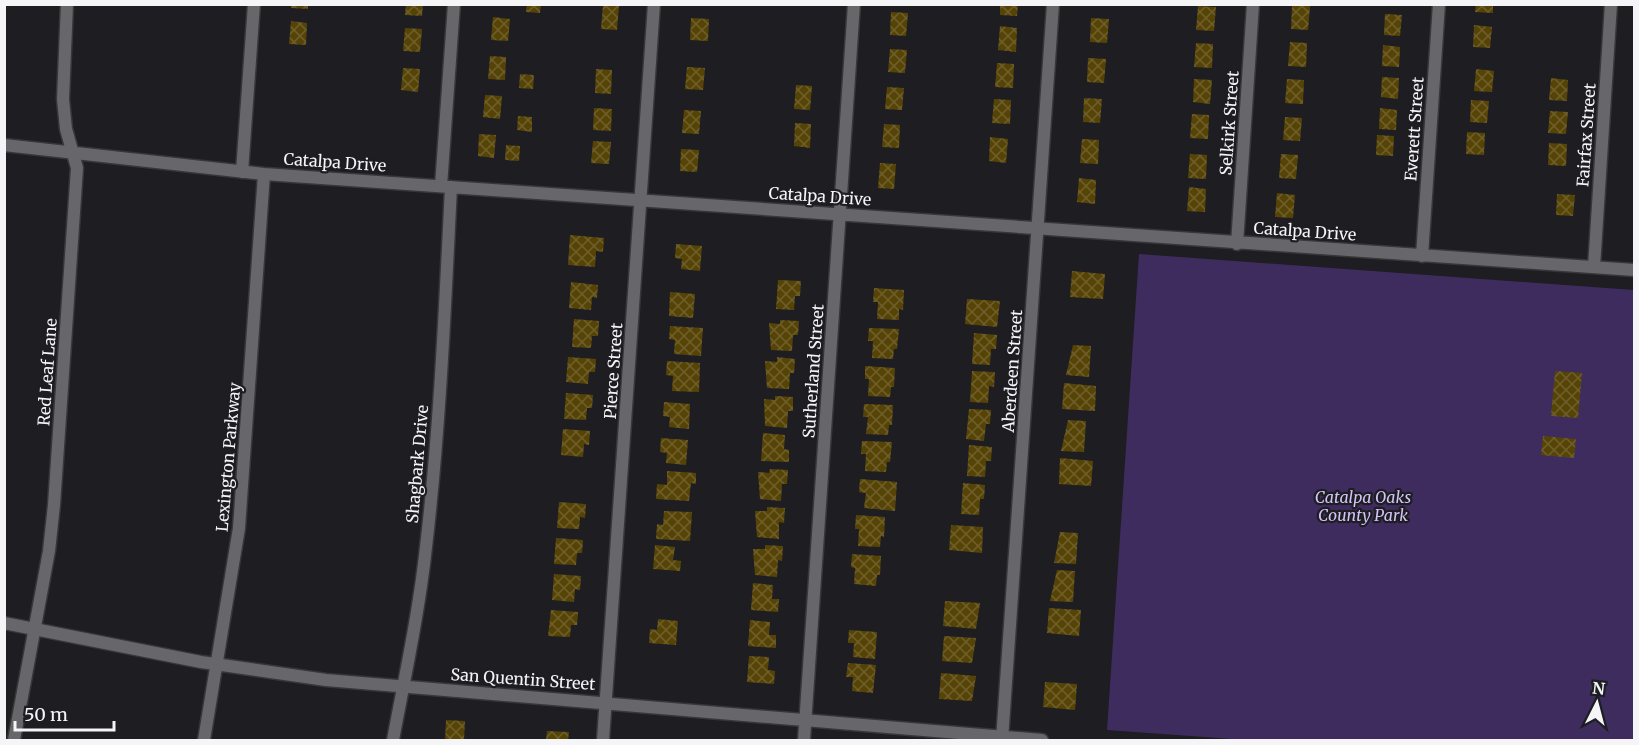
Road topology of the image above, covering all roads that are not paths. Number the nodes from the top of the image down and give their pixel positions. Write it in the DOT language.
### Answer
graph roads {
  1 [pos="67,4"];
  2 [pos="254,4"];
  3 [pos="454,4"];
  4 [pos="654,4"];
  5 [pos="854,4"];
  6 [pos="1053,4"];
  7 [pos="1253,4"];
  8 [pos="1439,4"];
  9 [pos="1611,4"];
  10 [pos="4,145"];
  11 [pos="74,153"];
  12 [pos="242,172"];
  13 [pos="264,174"];
  14 [pos="446,187"];
  15 [pos="641,200"];
  16 [pos="840,215"];
  17 [pos="1039,228"];
  18 [pos="1237,244"];
  19 [pos="1422,256"];
  20 [pos="1594,267"];
  21 [pos="1635,270"];
  22 [pos="4,623"];
  23 [pos="34,627"];
  24 [pos="218,665"];
  25 [pos="404,687"];
  26 [pos="606,702"];
  27 [pos="805,720"];
  28 [pos="1002,739"];
  29 [pos="14,741"];
  30 [pos="204,741"];
  31 [pos="393,741"];
  32 [pos="603,741"];
  33 [pos="804,741"];
  34 [pos="1042,741"];
  1 -- 11 [label="street, Red Leaf Lane"];
  2 -- 12 [label="street"];
  3 -- 14 [label="street, Shagbark Drive"];
  4 -- 15 [label="street, Pierce Street"];
  5 -- 16 [label="street, Sutherland Street"];
  6 -- 17 [label="street, Aberdeen Street"];
  7 -- 18 [label="street, Selkirk Street"];
  8 -- 19 [label="street, Everett Street"];
  9 -- 20 [label="street, Fairfax Street"];
  10 -- 11 [label="street, Catalpa Drive"];
  11 -- 12 [label="street, Catalpa Drive"];
  11 -- 23 [label="street, Red Leaf Lane"];
  12 -- 13 [label="street, Catalpa Drive"];
  13 -- 14 [label="street, Catalpa Drive"];
  13 -- 24 [label="street, Lexington Parkway"];
  14 -- 15 [label="street, Catalpa Drive"];
  14 -- 25 [label="street, Shagbark Drive"];
  15 -- 16 [label="street, Catalpa Drive"];
  15 -- 26 [label="street, Pierce Street"];
  16 -- 17 [label="street, Catalpa Drive"];
  16 -- 27 [label="street, Sutherland Street"];
  17 -- 18 [label="street, Catalpa Drive"];
  17 -- 28 [label="street, Aberdeen Street"];
  18 -- 19 [label="street, Catalpa Drive"];
  19 -- 20 [label="street, Catalpa Drive"];
  20 -- 21 [label="street, Catalpa Drive"];
  22 -- 23 [label="street, San Quentin Street"];
  23 -- 24 [label="street, San Quentin Street"];
  23 -- 29 [label="street, Red Leaf Lane"];
  24 -- 25 [label="street, San Quentin Street"];
  24 -- 30 [label="street, Lexington Parkway"];
  25 -- 26 [label="street, San Quentin Street"];
  25 -- 31 [label="street, Shagbark Drive"];
  26 -- 27 [label="street, San Quentin Street"];
  26 -- 32 [label="street, Pierce Street"];
  27 -- 28 [label="street, San Quentin Street"];
  27 -- 33 [label="street, Sutherland Street"];
  28 -- 34 [label="street, San Quentin Street"];
}
